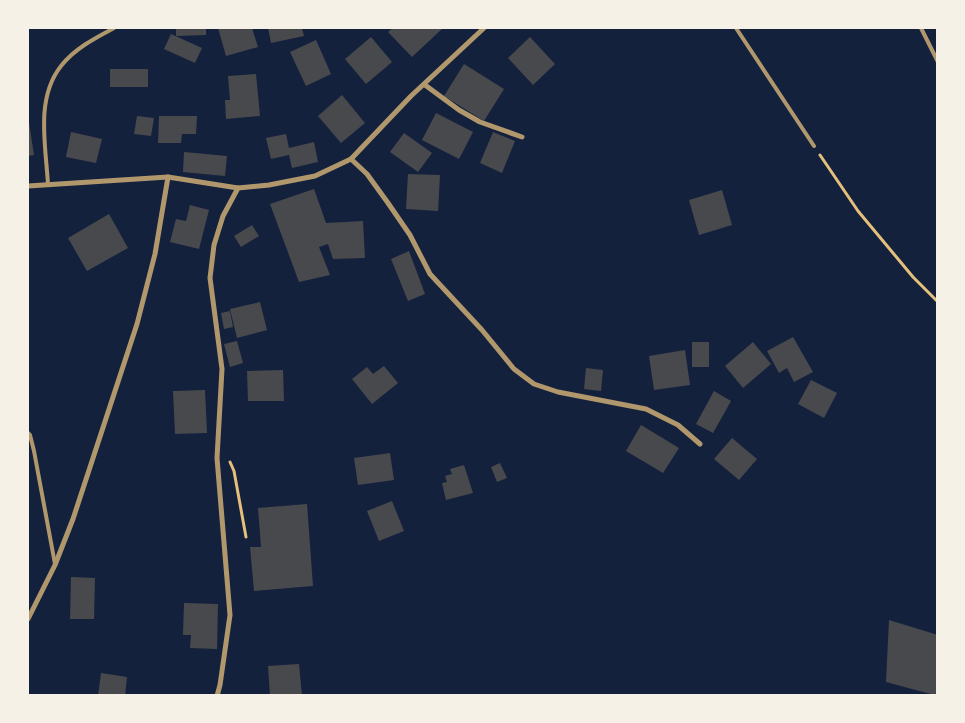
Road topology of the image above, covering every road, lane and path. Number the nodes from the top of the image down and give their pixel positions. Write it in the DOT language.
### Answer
graph roads {
  1 [pos="114,28"];
  2 [pos="484,28"];
  3 [pos="736,28"];
  4 [pos="921,28"];
  5 [pos="938,62"];
  6 [pos="425,85"];
  7 [pos="522,137"];
  8 [pos="814,146"];
  9 [pos="351,159"];
  10 [pos="168,177"];
  11 [pos="48,185"];
  12 [pos="28,186"];
  13 [pos="238,188"];
  14 [pos="938,302"];
  15 [pos="28,433"];
  16 [pos="700,444"];
  17 [pos="234,471"];
  18 [pos="246,537"];
  19 [pos="55,565"];
  20 [pos="28,619"];
  21 [pos="217,696"];
  1 -- 11 [label="lane"];
  2 -- 6 [label="street"];
  3 -- 8 [label="lane"];
  4 -- 5 [label="lane"];
  6 -- 7 [label="street"];
  6 -- 9 [label="street"];
  8 -- 14 [label="path"];
  9 -- 13 [label="street"];
  9 -- 16 [label="street"];
  10 -- 11 [label="street"];
  10 -- 13 [label="street"];
  10 -- 19 [label="street"];
  11 -- 12 [label="street"];
  13 -- 21 [label="street"];
  15 -- 19 [label="lane"];
  17 -- 18 [label="path"];
  19 -- 20 [label="street"];
}
